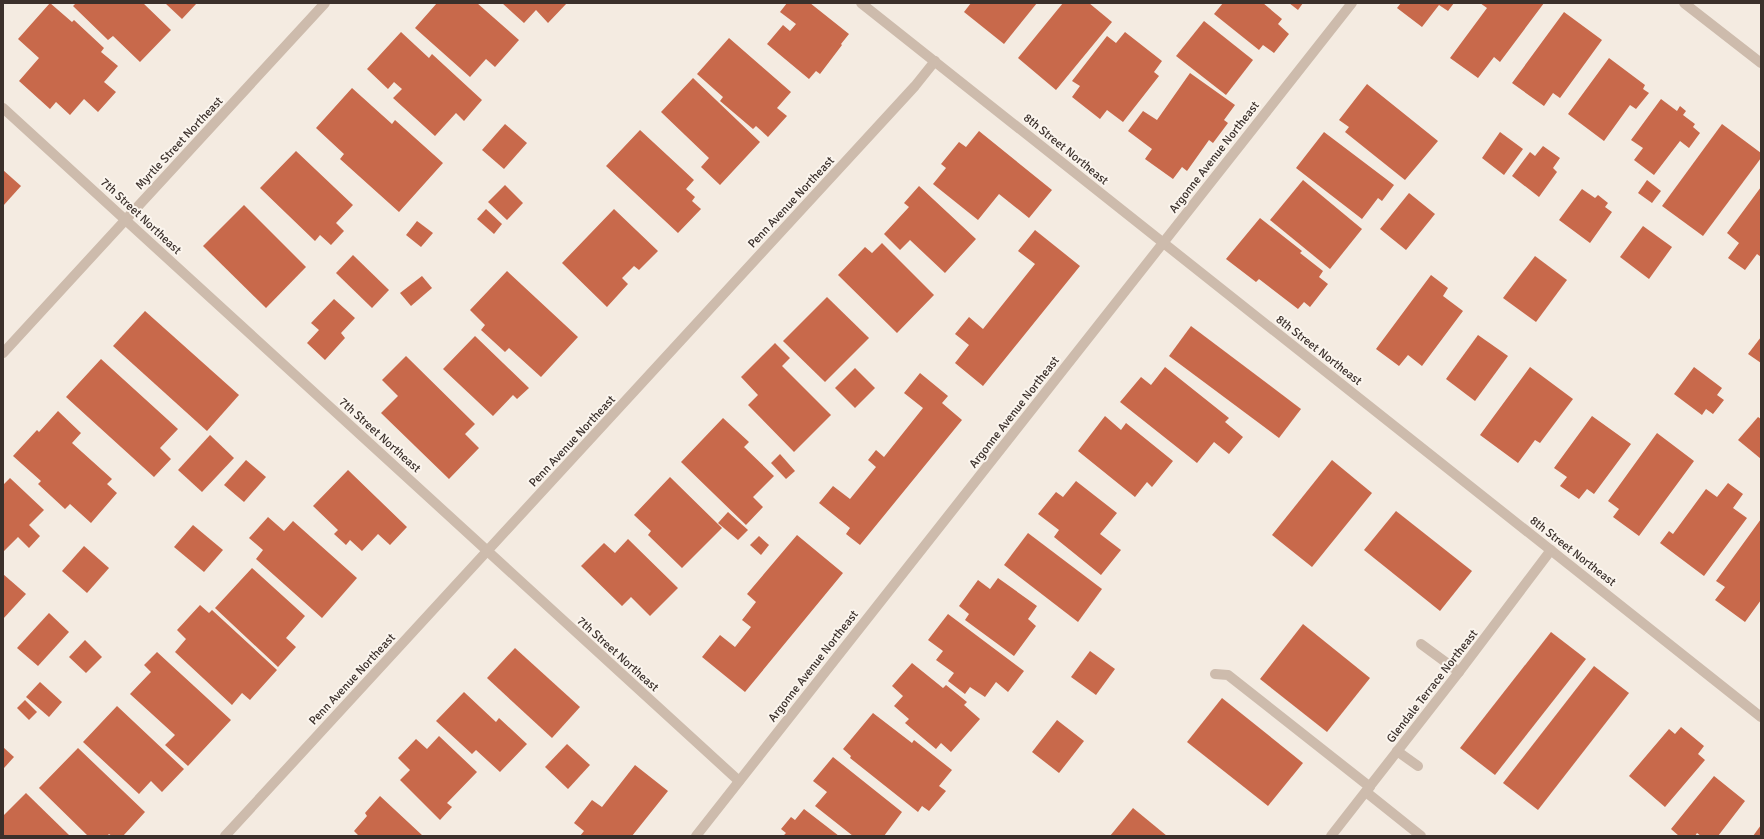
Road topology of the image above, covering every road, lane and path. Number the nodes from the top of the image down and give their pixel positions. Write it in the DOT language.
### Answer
graph roads {
  1 [pos="325,3"];
  2 [pos="862,3"];
  3 [pos="1352,3"];
  4 [pos="1684,3"];
  5 [pos="934,61"];
  6 [pos="1761,63"];
  7 [pos="3,108"];
  8 [pos="125,220"];
  9 [pos="1163,243"];
  10 [pos="3,353"];
  11 [pos="1551,550"];
  12 [pos="487,552"];
  13 [pos="1421,644"];
  14 [pos="1460,672"];
  15 [pos="1215,674"];
  16 [pos="1761,717"];
  17 [pos="1398,751"];
  18 [pos="1418,766"];
  19 [pos="739,781"];
  20 [pos="1368,789"];
  21 [pos="225,836"];
  22 [pos="696,836"];
  23 [pos="1331,836"];
  24 [pos="1421,836"];
  1 -- 8 [label="street, Myrtle Street Northeast"];
  2 -- 5 [label="street, 8th Street Northeast"];
  3 -- 9 [label="street, Argonne Avenue Northeast"];
  4 -- 6 [label="street"];
  5 -- 9 [label="street, 8th Street Northeast"];
  5 -- 12 [label="street, Penn Avenue Northeast"];
  7 -- 8 [label="street, 7th Street Northeast"];
  8 -- 10 [label="street, Myrtle Street Northeast"];
  8 -- 12 [label="street, 7th Street Northeast"];
  9 -- 11 [label="street, 8th Street Northeast"];
  9 -- 19 [label="street, Argonne Avenue Northeast"];
  11 -- 14 [label="street, Glendale Terrace Northeast"];
  11 -- 16 [label="street, 8th Street Northeast"];
  12 -- 19 [label="street, 7th Street Northeast"];
  12 -- 21 [label="street, Penn Avenue Northeast"];
  13 -- 14 [label="street"];
  14 -- 17 [label="street, Glendale Terrace Northeast"];
  15 -- 20 [label="street"];
  17 -- 18 [label="street"];
  17 -- 20 [label="street, Glendale Terrace Northeast"];
  19 -- 22 [label="street, Argonne Avenue Northeast"];
  20 -- 23 [label="street, Glendale Terrace Northeast"];
  20 -- 24 [label="street"];
}
